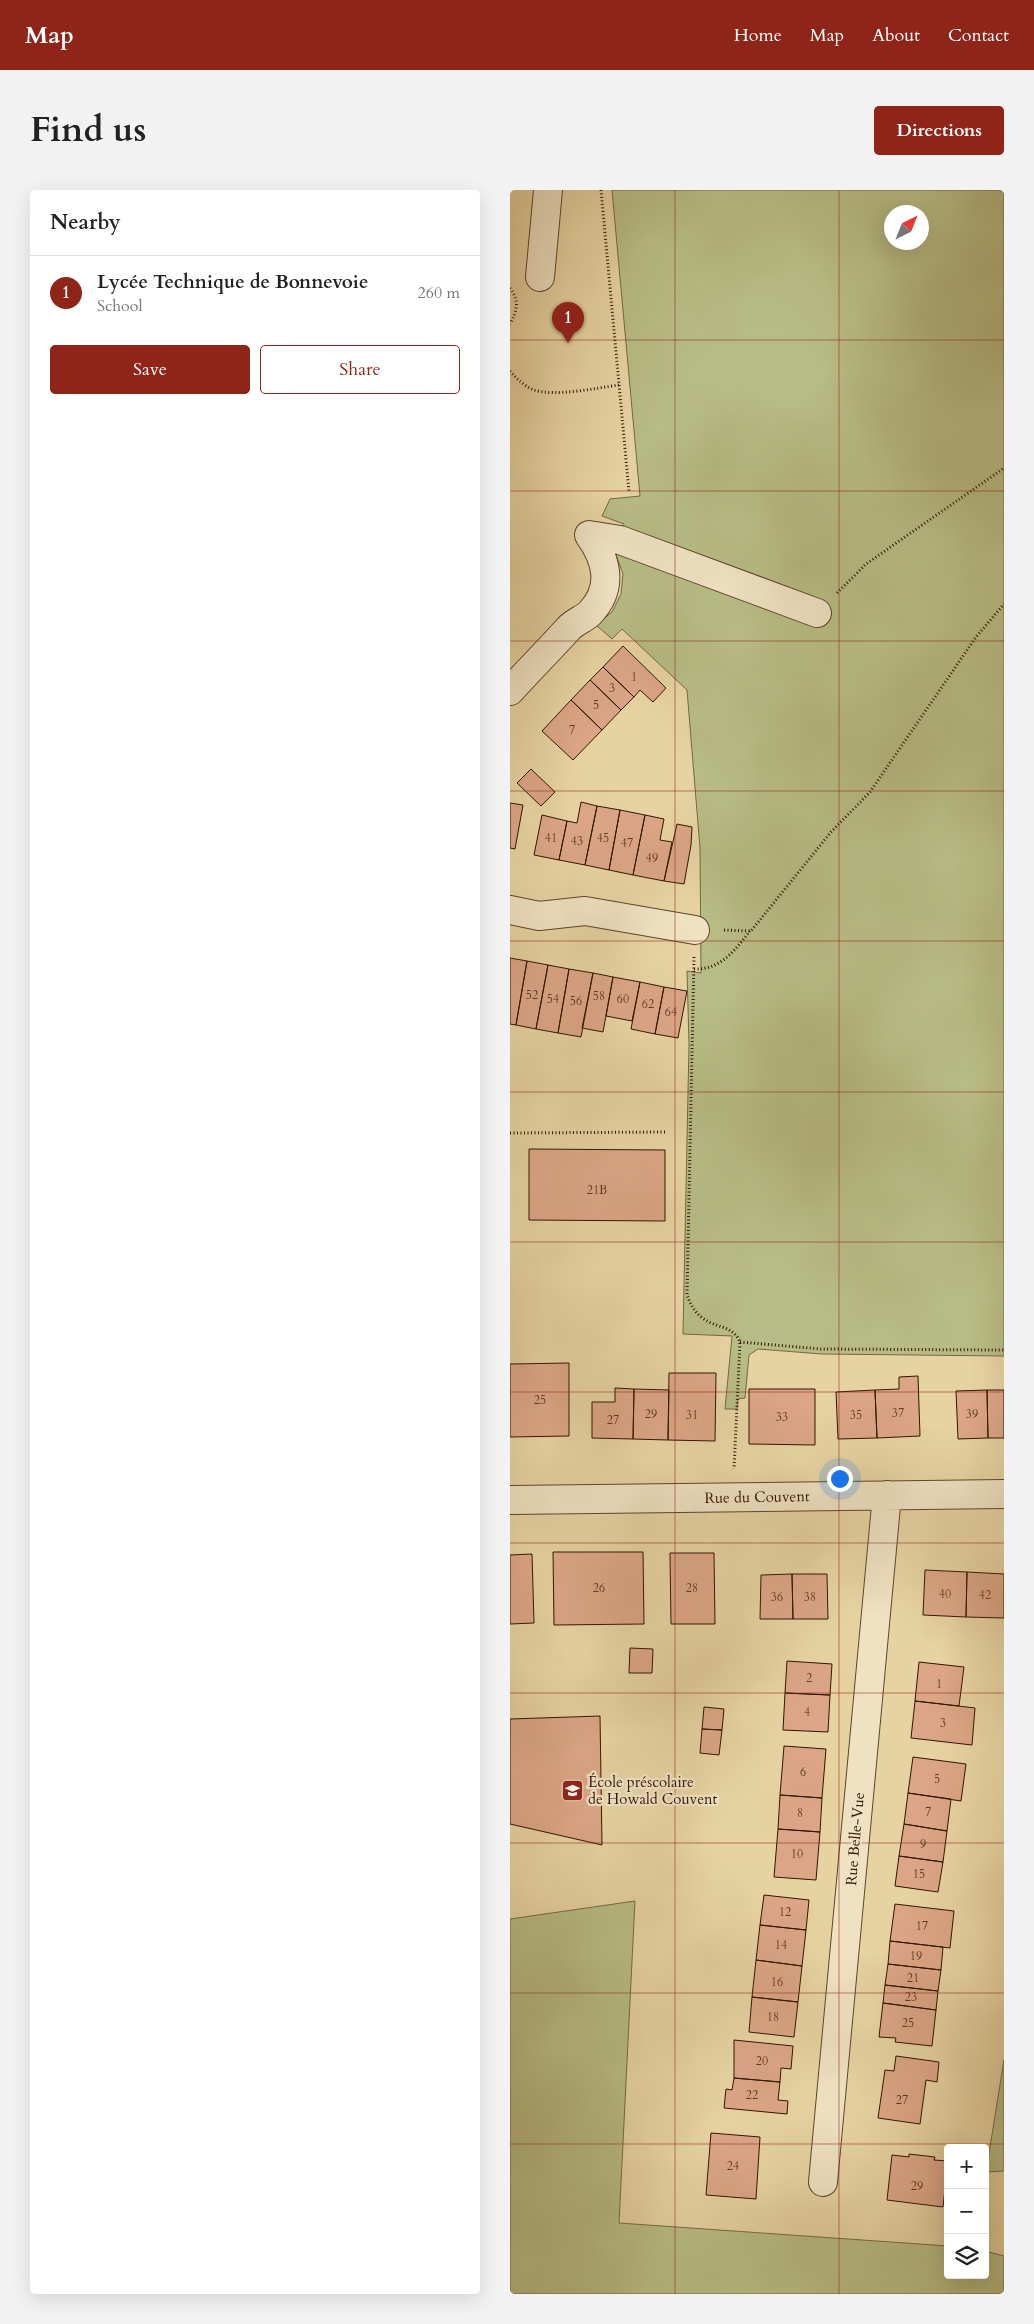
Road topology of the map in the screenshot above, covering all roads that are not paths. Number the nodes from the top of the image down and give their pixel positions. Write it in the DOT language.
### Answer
graph roads {
  1 [pos="548,190"];
  2 [pos="540,277"];
  3 [pos="817,613"];
  4 [pos="510,691"];
  5 [pos="510,910"];
  6 [pos="695,930"];
  7 [pos="1004,1494"];
  8 [pos="887,1495"];
  9 [pos="510,1500"];
  10 [pos="822,2182"];
  1 -- 2 [label="street"];
  3 -- 4 [label="street"];
  5 -- 6 [label="street"];
  7 -- 8 [label="street, Rue du Couvent"];
  8 -- 9 [label="street, Rue du Couvent"];
  8 -- 10 [label="street, Rue Belle-Vue"];
}
